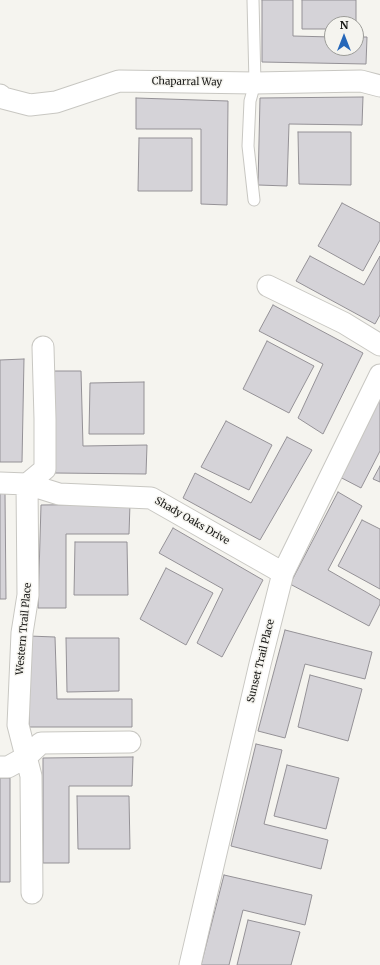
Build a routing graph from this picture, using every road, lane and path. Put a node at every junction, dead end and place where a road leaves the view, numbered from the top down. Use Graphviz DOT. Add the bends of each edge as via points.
graph roads {
  1 [pos="253,0"];
  2 [pos="255,83"];
  3 [pos="380,86"];
  4 [pos="0,95"];
  5 [pos="254,200"];
  6 [pos="268,286"];
  7 [pos="380,345"];
  8 [pos="43,347"];
  9 [pos="380,374"];
  10 [pos="0,483"];
  11 [pos="27,484"];
  12 [pos="283,573"];
  13 [pos="130,742"];
  14 [pos="26,756"];
  15 [pos="0,767"];
  16 [pos="32,893"];
  17 [pos="190,965"];
  1 -- 2 [label="lane"];
  2 -- 3 [label="street, Chaparral Way" via="361,81"];
  2 -- 4 [label="street, Chaparral Way" via="119,81 56,102 30,105"];
  2 -- 5 [label="lane" via="250,101 248,146"];
  6 -- 7 [label="street" via="344,323"];
  8 -- 11 [label="street" via="44,470"];
  9 -- 12 [label="street, Sunset Trail Place"];
  10 -- 11 [label="street, Shady Oaks Drive"];
  11 -- 12 [label="street, Shady Oaks Drive" via="59,494 151,498"];
  11 -- 14 [label="street, Western Trail Place" via="28,595 22,633 18,725"];
  12 -- 17 [label="street, Sunset Trail Place"];
  13 -- 14 [label="street" via="41,743"];
  14 -- 15 [label="street" via="8,767"];
  14 -- 16 [label="street, Western Trail Place" via="31,776"];
}
